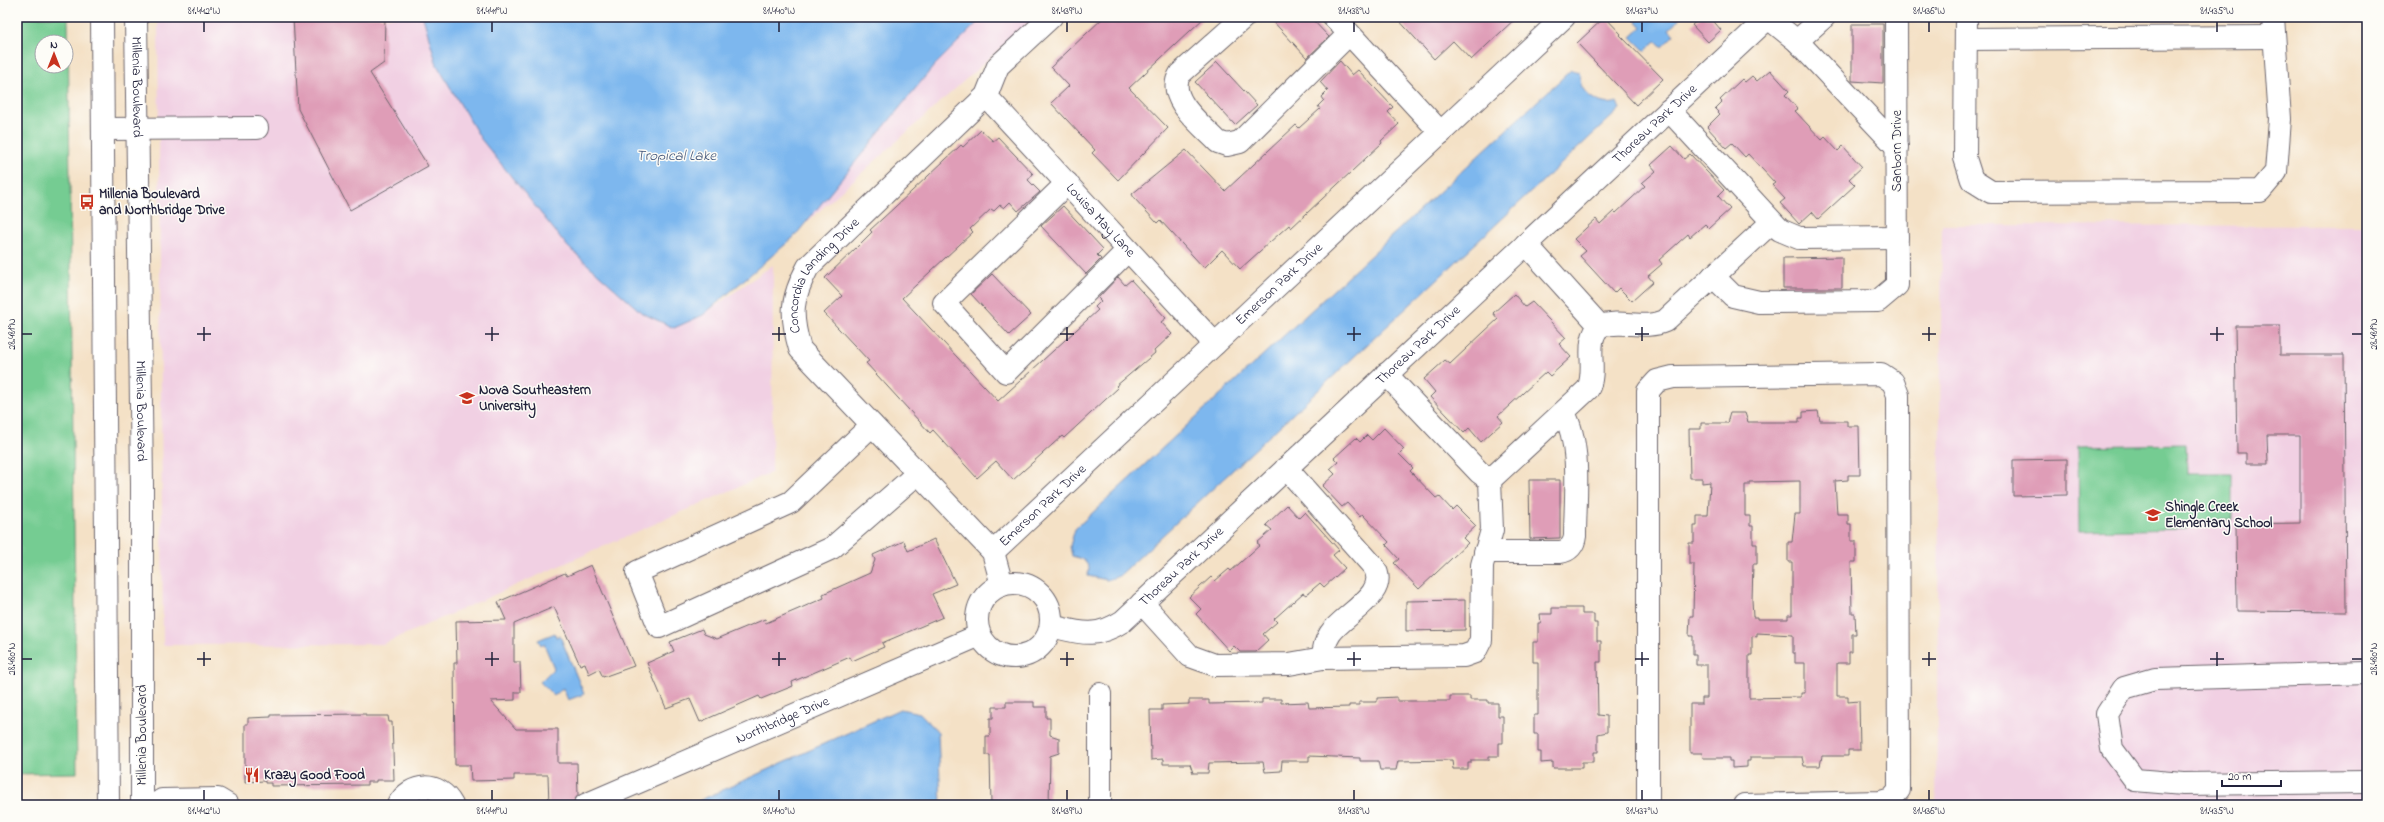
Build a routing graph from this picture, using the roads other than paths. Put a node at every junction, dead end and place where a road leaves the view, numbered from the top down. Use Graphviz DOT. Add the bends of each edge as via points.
graph roads {
  1 [pos="102,17"];
  2 [pos="136,17"];
  3 [pos="1051,17"];
  4 [pos="1244,17"];
  5 [pos="1334,17"];
  6 [pos="1564,17"];
  7 [pos="1824,17"];
  8 [pos="1896,17"];
  9 [pos="1966,17"];
  10 [pos="1768,18"];
  11 [pos="2274,27"];
  12 [pos="1350,34"];
  13 [pos="1966,39"];
  14 [pos="1797,41"];
  15 [pos="986,96"];
  16 [pos="1670,110"];
  17 [pos="256,128"];
  18 [pos="104,129"];
  19 [pos="138,129"];
  20 [pos="1441,133"];
  21 [pos="1897,147"];
  22 [pos="1067,183"];
  23 [pos="1772,222"];
  24 [pos="1897,236"];
  25 [pos="1526,244"];
  26 [pos="1128,250"];
  27 [pos="1713,276"];
  28 [pos="1600,326"];
  29 [pos="1216,344"];
  30 [pos="1386,374"];
  31 [pos="1564,413"];
  32 [pos="872,425"];
  33 [pos="1286,468"];
  34 [pos="918,473"];
  35 [pos="1490,480"];
  36 [pos="994,552"];
  37 [pos="1485,552"];
  38 [pos="1002,585"];
  39 [pos="1142,603"];
  40 [pos="1051,626"];
  41 [pos="980,634"];
  42 [pos="1323,658"];
  43 [pos="2367,673"];
  44 [pos="1100,694"];
  45 [pos="2367,782"];
  46 [pos="108,805"];
  47 [pos="142,805"];
  48 [pos="155,805"];
  49 [pos="228,805"];
  50 [pos="398,805"];
  51 [pos="452,805"];
  52 [pos="585,805"];
  53 [pos="1100,805"];
  54 [pos="1648,805"];
  55 [pos="1744,805"];
  1 -- 18 [label="street"];
  2 -- 19 [label="street, Millenia Boulevard"];
  3 -- 15 [label="street, Concordia Landing Drive" via="998,66"];
  4 -- 12 [label="street" via="1180,74 1176,85 1180,100 1218,142 1227,145 1240,142"];
  5 -- 12 [label="street"];
  6 -- 20 [label="street, Emerson Park Drive"];
  7 -- 14 [label="street"];
  8 -- 21 [label="street, Sanborn Drive"];
  9 -- 13 [label="street"];
  10 -- 14 [label="street"];
  10 -- 16 [label="street, Thoreau Park Drive"];
  11 -- 13 [label="street"];
  11 -- 13 [label="street" via="2280,119 2276,172 2260,191 1991,192 1972,180 1965,158"];
  12 -- 20 [label="street"];
  14 -- 21 [label="street"];
  15 -- 22 [label="street, Louisa May Lane"];
  15 -- 32 [label="street, Concordia Landing Drive" via="808,267 795,291 793,324 800,349"];
  16 -- 23 [label="street"];
  16 -- 25 [label="street, Thoreau Park Drive"];
  17 -- 19 [label="street"];
  18 -- 19 [label="street"];
  18 -- 46 [label="street"];
  19 -- 47 [label="street, Millenia Boulevard"];
  20 -- 29 [label="street, Emerson Park Drive"];
  21 -- 24 [label="street, Sanborn Drive"];
  22 -- 26 [label="street, Louisa May Lane"];
  22 -- 26 [label="street" via="944,303 1006,372"];
  23 -- 24 [label="street" via="1780,230 1800,238"];
  23 -- 27 [label="street"];
  24 -- 27 [label="street, Sanborn Drive" via="1897,285 1878,301 1759,302 1733,296"];
  25 -- 28 [label="street"];
  25 -- 30 [label="street, Thoreau Park Drive"];
  26 -- 29 [label="street, Louisa May Lane"];
  27 -- 28 [label="street" via="1670,317 1659,323 1614,323"];
  28 -- 31 [label="street" via="1592,341 1591,383"];
  29 -- 36 [label="street, Emerson Park Drive"];
  30 -- 33 [label="street, Thoreau Park Drive"];
  30 -- 35 [label="street" via="1479,472"];
  31 -- 35 [label="street"];
  31 -- 37 [label="street" via="1575,447 1573,545 1560,552"];
  32 -- 34 [label="street, Concordia Landing Drive"];
  32 -- 34 [label="street" via="791,502 637,572 659,627 832,548"];
  33 -- 39 [label="street, Thoreau Park Drive"];
  33 -- 42 [label="street" via="1374,567 1378,576 1375,591 1330,633 1323,648"];
  34 -- 36 [label="street, Concordia Landing Drive"];
  35 -- 37 [label="street" via="1492,530"];
  36 -- 38 [label="street"];
  37 -- 42 [label="street" via="1481,572 1481,640 1475,652 1464,656"];
  38 -- 40 [label="street" via="1024,585 1038,592 1048,605"];
  38 -- 41 [label="street" via="993,590 980,605 977,615"];
  39 -- 40 [label="street, Thoreau Park Drive" via="1123,620 1104,631 1091,634"];
  39 -- 42 [label="street" via="1190,656 1201,661 1215,665 1243,666 1289,664"];
  40 -- 41 [label="street" via="1042,645 1033,652 1018,657 993,651"];
  41 -- 52 [label="street, Northbridge Drive"];
  43 -- 45 [label="street" via="2155,679 2124,688 2107,714 2112,749 2135,780 2183,784"];
  44 -- 53 [label="street"];
  48 -- 49 [label="street" via="162,800 218,799"];
  50 -- 51 [label="street" via="408,792 424,786 441,791"];
  54 -- 55 [label="street" via="1648,391 1657,381 1673,377 1881,374 1893,382 1898,395 1899,790 1891,799 1880,802"];
}
